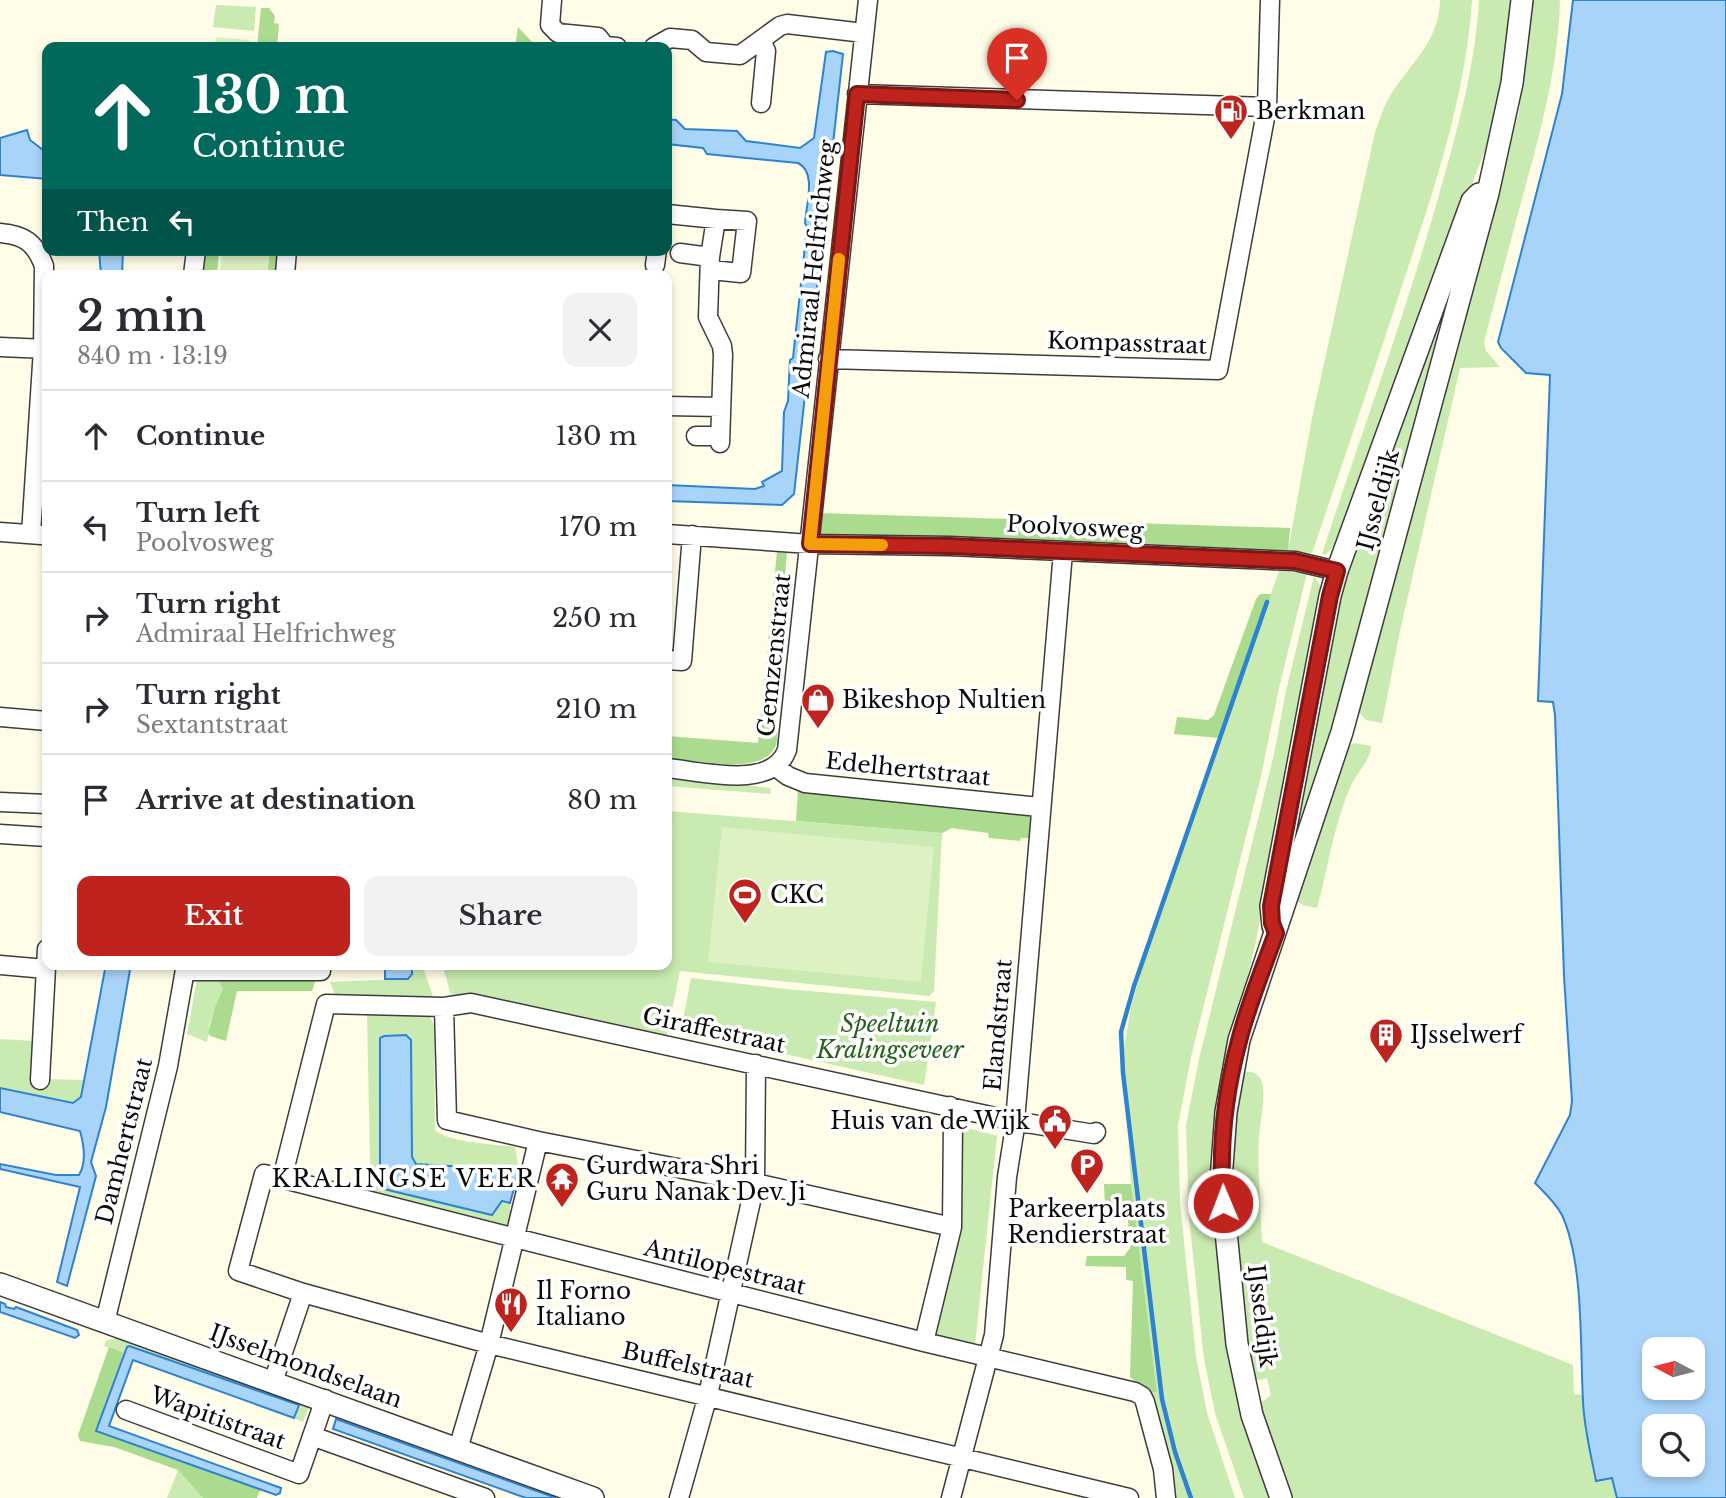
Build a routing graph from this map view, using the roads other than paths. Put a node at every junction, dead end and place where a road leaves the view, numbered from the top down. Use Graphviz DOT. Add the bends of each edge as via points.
graph roads {
  1 [pos="552,0"];
  2 [pos="868,0"];
  3 [pos="1270,0"];
  4 [pos="1522,0"];
  5 [pos="864,33"];
  6 [pos="761,40"];
  7 [pos="601,42"];
  8 [pos="663,42"];
  9 [pos="857,94"];
  10 [pos="761,103"];
  11 [pos="1267,107"];
  12 [pos="1488,192"];
  13 [pos="672,215"];
  14 [pos="716,219"];
  15 [pos="0,233"];
  16 [pos="680,253"];
  17 [pos="711,263"];
  18 [pos="44,270"];
  19 [pos="0,347"];
  20 [pos="42,349"];
  21 [pos="828,359"];
  22 [pos="672,406"];
  23 [pos="721,407"];
  24 [pos="42,411"];
  25 [pos="696,436"];
  26 [pos="0,532"];
  27 [pos="672,534"];
  28 [pos="692,535"];
  29 [pos="810,544"];
  30 [pos="1063,552"];
  31 [pos="1337,571"];
  32 [pos="672,660"];
  33 [pos="0,717"];
  34 [pos="42,721"];
  35 [pos="776,767"];
  36 [pos="672,768"];
  37 [pos="0,802"];
  38 [pos="42,804"];
  39 [pos="1039,807"];
  40 [pos="0,834"];
  41 [pos="42,837"];
  42 [pos="1276,933"];
  43 [pos="0,965"];
  44 [pos="42,969"];
  45 [pos="46,970"];
  46 [pos="185,970"];
  47 [pos="276,970"];
  48 [pos="321,970"];
  49 [pos="444,1007"];
  50 [pos="757,1064"];
  51 [pos="40,1080"];
  52 [pos="950,1106"];
  53 [pos="1014,1121"];
  54 [pos="1096,1132"];
  55 [pos="538,1141"];
  56 [pos="282,1179"];
  57 [pos="755,1183"];
  58 [pos="952,1227"];
  59 [pos="514,1239"];
  60 [pos="0,1284"];
  61 [pos="303,1293"];
  62 [pos="732,1293"];
  63 [pos="105,1322"];
  64 [pos="924,1342"];
  65 [pos="489,1344"];
  66 [pos="988,1356"];
  67 [pos="273,1382"];
  68 [pos="708,1395"];
  69 [pos="325,1399"];
  70 [pos="126,1410"];
  71 [pos="312,1436"];
  72 [pos="458,1449"];
  73 [pos="963,1457"];
  74 [pos="485,1498"];
  75 [pos="593,1498"];
  76 [pos="679,1498"];
  77 [pos="951,1498"];
  78 [pos="1129,1498"];
  79 [pos="1166,1498"];
  80 [pos="1281,1498"];
  1 -- 7 [label="street" via="550,25 558,33 597,37"];
  2 -- 5 [label="street, Admiraal Helfrichweg"];
  3 -- 11 [label="street, Kompasstraat"];
  4 -- 12 [label="street, IJsseldijk" via="1513,83"];
  5 -- 6 [label="street" via="787,24"];
  5 -- 9 [label="street, Admiraal Helfrichweg"];
  6 -- 8 [label="street" via="740,55 706,52 692,40 670,38"];
  6 -- 10 [label="street" via="766,51"];
  9 -- 11 [label="street"];
  9 -- 21 [label="street, Admiraal Helfrichweg"];
  11 -- 21 [label="street, Kompasstraat" via="1218,370"];
  12 -- 31 [label="street" via="1472,201"];
  12 -- 42 [label="street, IJsseldijk" via="1346,719"];
  13 -- 14 [label="street"];
  14 -- 17 [label="street"];
  14 -- 17 [label="street" via="747,220 741,273"];
  15 -- 18 [label="street" via="17,234 31,243"];
  16 -- 17 [label="street"];
  17 -- 23 [label="street" via="708,317 722,346"];
  19 -- 20 [label="street"];
  21 -- 29 [label="street, Admiraal Helfrichweg"];
  22 -- 23 [label="street"];
  23 -- 25 [label="street" via="720,440"];
  24 -- 26 [label="street" via="36,535"];
  27 -- 28 [label="street, Poolvosweg"];
  28 -- 29 [label="street, Poolvosweg"];
  28 -- 32 [label="street" via="682,661"];
  29 -- 30 [label="street, Poolvosweg"];
  29 -- 35 [label="street, Gemzenstraat" via="792,724 787,750"];
  30 -- 31 [label="street, Poolvosweg" via="1295,561"];
  30 -- 39 [label="street, Elandstraat"];
  31 -- 42 [label="street" via="1271,906"];
  33 -- 34 [label="street"];
  35 -- 36 [label="street" via="752,776"];
  35 -- 39 [label="street, Edelhertstraat" via="805,783"];
  37 -- 38 [label="street"];
  39 -- 53 [label="street, Elandstraat"];
  40 -- 41 [label="street"];
  42 -- 80 [label="street, IJsseldijk" via="1239,1040 1226,1112 1221,1180 1241,1367"];
  43 -- 44 [label="street"];
  45 -- 51 [label="street"];
  46 -- 63 [label="street, Damhertstraat" via="168,1066"];
  47 -- 48 [label="street, Damhertstraat"];
  49 -- 50 [label="street, Giraffestraat" via="471,1003"];
  49 -- 55 [label="street" via="447,1120"];
  49 -- 56 [label="street, Giraffestraat" via="326,1004"];
  50 -- 52 [label="street, Giraffestraat"];
  50 -- 57 [label="street"];
  52 -- 53 [label="street, Giraffestraat"];
  52 -- 58 [label="street, Elandstraat"];
  53 -- 54 [label="street, Giraffestraat"];
  53 -- 66 [label="street, Elandstraat" via="994,1335"];
  55 -- 57 [label="street"];
  55 -- 59 [label="street"];
  56 -- 59 [label="street, Antilopestraat"];
  56 -- 61 [label="street, Buffelstraat" via="264,1174 238,1271"];
  57 -- 58 [label="street"];
  57 -- 62 [label="street"];
  58 -- 64 [label="street, Elandstraat"];
  59 -- 62 [label="street, Antilopestraat"];
  59 -- 65 [label="street"];
  60 -- 63 [label="street, IJsselmondselaan"];
  61 -- 65 [label="street, Buffelstraat"];
  61 -- 67 [label="street"];
  62 -- 64 [label="street, Antilopestraat"];
  62 -- 68 [label="street"];
  63 -- 67 [label="street, IJsselmondselaan"];
  64 -- 66 [label="street, Antilopestraat"];
  65 -- 68 [label="street, Buffelstraat"];
  65 -- 72 [label="street"];
  66 -- 73 [label="street, Elandstraat"];
  66 -- 79 [label="street, Antilopestraat" via="1142,1396 1163,1469"];
  67 -- 69 [label="street, IJsselmondselaan"];
  68 -- 73 [label="street, Buffelstraat"];
  68 -- 76 [label="street"];
  69 -- 71 [label="street, Wapitistraat"];
  69 -- 72 [label="street, IJsselmondselaan"];
  70 -- 71 [label="street, Wapitistraat" via="299,1474"];
  71 -- 74 [label="street"];
  72 -- 75 [label="street, IJsselmondselaan"];
  73 -- 77 [label="street, Elandstraat"];
  73 -- 78 [label="street, Buffelstraat"];
}
